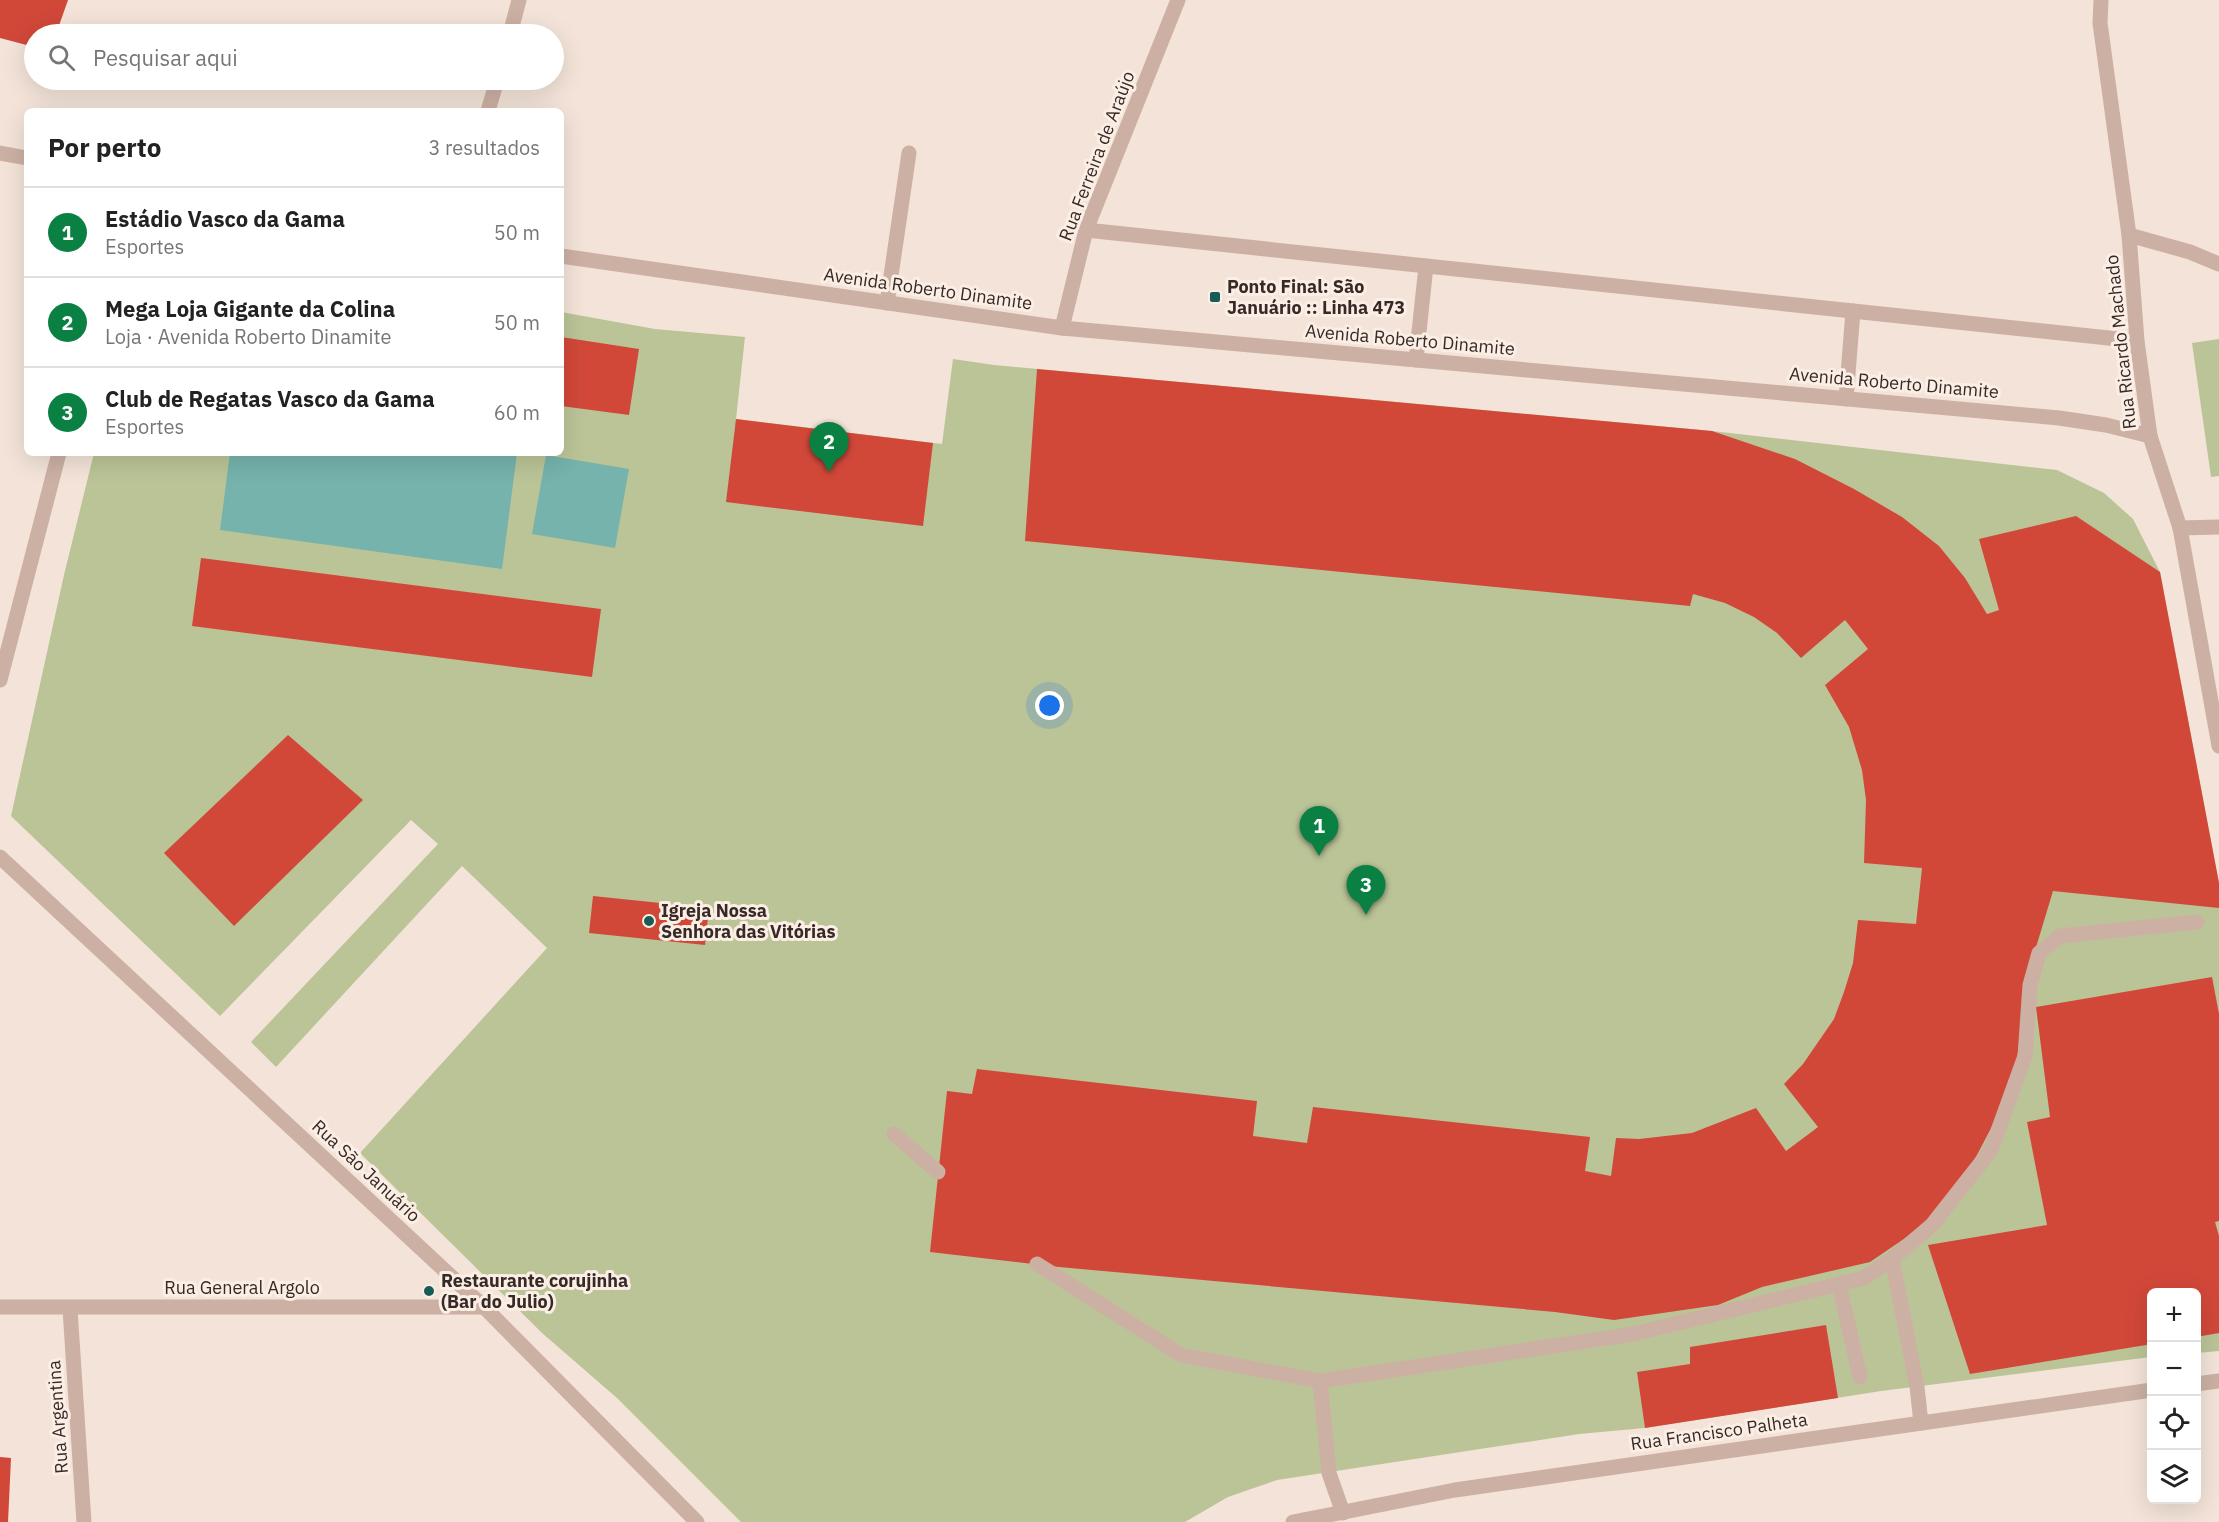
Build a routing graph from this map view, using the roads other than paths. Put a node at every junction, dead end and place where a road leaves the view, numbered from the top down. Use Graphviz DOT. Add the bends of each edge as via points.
graph roads {
  1 [pos="519,0"];
  2 [pos="1178,0"];
  3 [pos="2102,0"];
  4 [pos="513,24"];
  5 [pos="494,90"];
  6 [pos="489,108"];
  7 [pos="0,153"];
  8 [pos="909,153"];
  9 [pos="24,157"];
  10 [pos="1086,230"];
  11 [pos="2129,234"];
  12 [pos="564,256"];
  13 [pos="2219,264"];
  14 [pos="1426,266"];
  15 [pos="887,303"];
  16 [pos="1853,311"];
  17 [pos="1062,328"];
  18 [pos="2137,341"];
  19 [pos="1416,360"];
  20 [pos="1846,399"];
  21 [pos="2150,436"];
  22 [pos="58,456"];
  23 [pos="2219,527"];
  24 [pos="2180,528"];
  25 [pos="0,680"];
  26 [pos="2219,746"];
  27 [pos="0,857"];
  28 [pos="2197,922"];
  29 [pos="894,1134"];
  30 [pos="938,1172"];
  31 [pos="1892,1259"];
  32 [pos="1037,1264"];
  33 [pos="1839,1284"];
  34 [pos="0,1307"];
  35 [pos="484,1307"];
  36 [pos="70,1308"];
  37 [pos="1860,1377"];
  38 [pos="1320,1381"];
  39 [pos="2219,1381"];
  40 [pos="2201,1383"];
  41 [pos="2147,1391"];
  42 [pos="1921,1423"];
  43 [pos="1343,1513"];
  44 [pos="84,1522"];
  45 [pos="697,1522"];
  46 [pos="1293,1522"];
  1 -- 4 [label="street"];
  2 -- 10 [label="street, Rua Ferreira de Araújo"];
  3 -- 11 [label="street, Rua Ricardo Machado" via="2100,23"];
  5 -- 6 [label="street"];
  7 -- 9 [label="street"];
  8 -- 15 [label="street"];
  10 -- 14 [label="street"];
  10 -- 17 [label="street, Rua Ferreira de Araújo"];
  11 -- 13 [label="street"];
  11 -- 18 [label="street, Rua Ricardo Machado"];
  12 -- 15 [label="street, Avenida Roberto Dinamite"];
  14 -- 16 [label="street"];
  14 -- 19 [label="street"];
  15 -- 17 [label="street, Avenida Roberto Dinamite"];
  16 -- 18 [label="street"];
  16 -- 20 [label="street"];
  17 -- 19 [label="street, Avenida Roberto Dinamite"];
  18 -- 21 [label="street, Rua Ricardo Machado"];
  19 -- 20 [label="street, Avenida Roberto Dinamite"];
  20 -- 21 [label="street, Avenida Roberto Dinamite" via="2059,418"];
  21 -- 24 [label="street, Rua Ricardo Machado"];
  22 -- 25 [label="street"];
  23 -- 24 [label="street"];
  24 -- 26 [label="street, Rua Ricardo Machado"];
  27 -- 35 [label="street, Rua São Januário"];
  28 -- 31 [label="street" via="2060,936 2039,953 2030,985 2025,1056 1991,1150 1932,1225"];
  29 -- 30 [label="street"];
  31 -- 33 [label="street" via="1863,1278"];
  31 -- 42 [label="street"];
  32 -- 38 [label="street" via="1181,1355"];
  33 -- 37 [label="street"];
  33 -- 38 [label="street" via="1633,1334"];
  34 -- 36 [label="street, Rua General Argolo"];
  35 -- 36 [label="street, Rua General Argolo"];
  35 -- 45 [label="street, Rua São Januário"];
  36 -- 44 [label="street, Rua Argentina"];
  38 -- 43 [label="street" via="1329,1473"];
  39 -- 40 [label="street"];
  41 -- 42 [label="street, Rua Francisco Palheta"];
  42 -- 43 [label="street, Rua Francisco Palheta" via="1455,1490"];
  43 -- 46 [label="street, Rua Francisco Palheta"];
}
